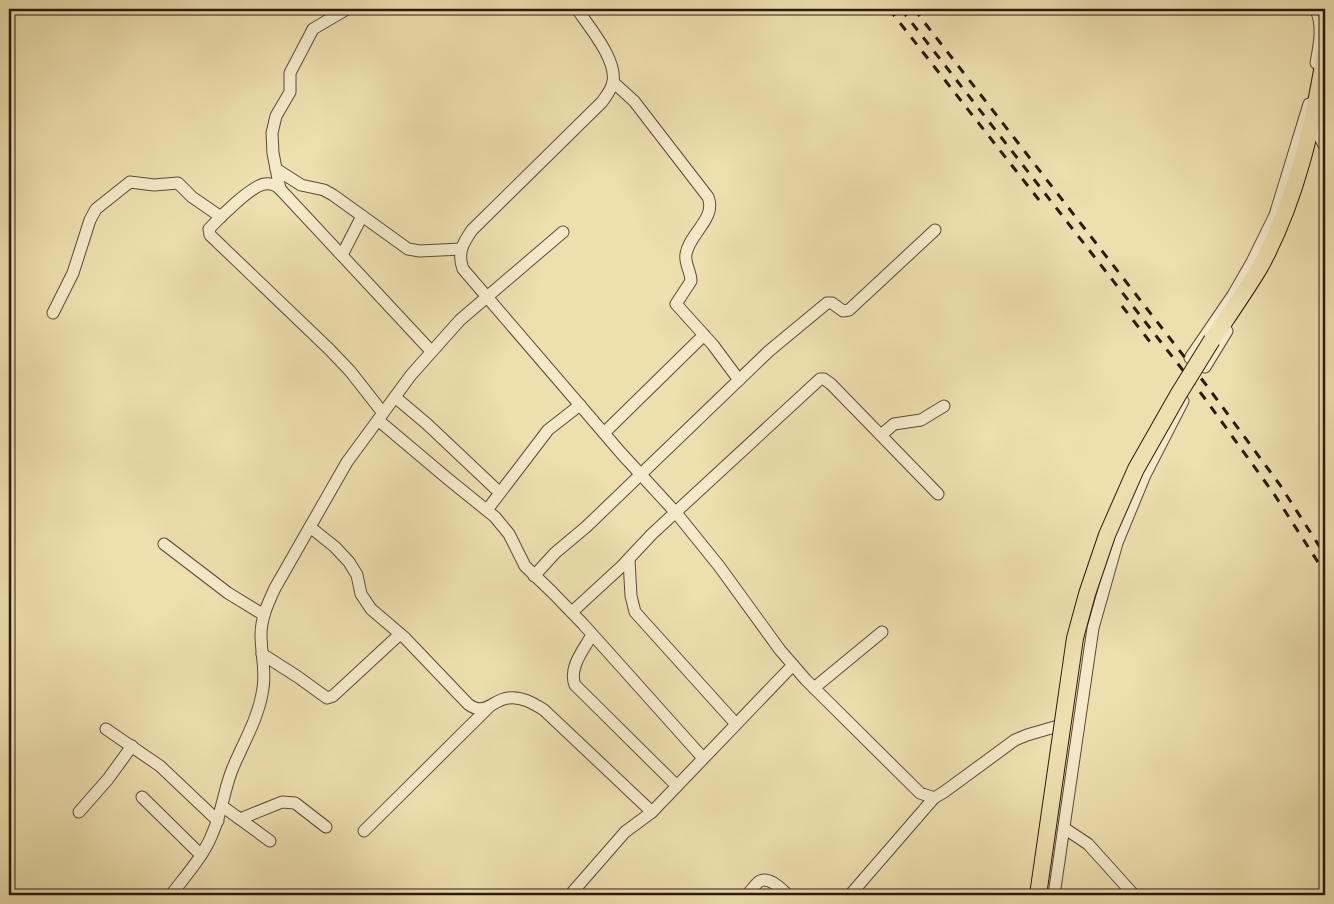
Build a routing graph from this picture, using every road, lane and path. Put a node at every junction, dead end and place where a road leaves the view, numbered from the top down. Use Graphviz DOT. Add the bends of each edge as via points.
graph roads {
  1 [pos="347,9"];
  2 [pos="577,9"];
  3 [pos="1315,9"];
  4 [pos="1323,9"];
  5 [pos="1325,14"];
  6 [pos="1325,53"];
  7 [pos="614,82"];
  8 [pos="1325,89"];
  9 [pos="1316,130"];
  10 [pos="1325,147"];
  11 [pos="276,168"];
  12 [pos="280,189"];
  13 [pos="362,216"];
  14 [pos="221,217"];
  15 [pos="936,230"];
  16 [pos="562,232"];
  17 [pos="461,248"];
  18 [pos="342,256"];
  19 [pos="487,297"];
  20 [pos="53,313"];
  21 [pos="704,335"];
  22 [pos="431,351"];
  23 [pos="1205,367"];
  24 [pos="739,380"];
  25 [pos="1191,388"];
  26 [pos="395,397"];
  27 [pos="580,405"];
  28 [pos="944,406"];
  29 [pos="381,416"];
  30 [pos="604,433"];
  31 [pos="881,435"];
  32 [pos="640,474"];
  33 [pos="499,492"];
  34 [pos="938,494"];
  35 [pos="487,510"];
  36 [pos="676,514"];
  37 [pos="310,528"];
  38 [pos="164,544"];
  39 [pos="629,560"];
  40 [pos="534,576"];
  41 [pos="572,612"];
  42 [pos="264,615"];
  43 [pos="882,632"];
  44 [pos="400,634"];
  45 [pos="592,635"];
  46 [pos="262,654"];
  47 [pos="793,665"];
  48 [pos="814,688"];
  49 [pos="490,706"];
  50 [pos="736,724"];
  51 [pos="1058,726"];
  52 [pos="106,729"];
  53 [pos="132,746"];
  54 [pos="703,758"];
  55 [pos="677,786"];
  56 [pos="142,797"];
  57 [pos="934,798"];
  58 [pos="222,806"];
  59 [pos="79,812"];
  60 [pos="652,812"];
  61 [pos="240,820"];
  62 [pos="218,821"];
  63 [pos="326,827"];
  64 [pos="1064,828"];
  65 [pos="364,830"];
  66 [pos="270,841"];
  67 [pos="201,855"];
  68 [pos="171,895"];
  69 [pos="570,895"];
  70 [pos="747,895"];
  71 [pos="788,895"];
  72 [pos="850,895"];
  73 [pos="1036,895"];
  74 [pos="1054,895"];
  75 [pos="1134,895"];
  1 -- 11 [label="street" via="313,29 290,73 290,92 276,116 272,133"];
  2 -- 7 [label="street" via="608,55 614,68"];
  3 -- 23 [label="street" via="1318,13 1319,48 1309,102 1294,154 1275,215 1252,262 1190,358"];
  4 -- 5 [label="highway"];
  6 -- 73 [label="highway, bridge" via="1317,104 1303,158 1282,218 1260,266 1178,395 1136,469 1107,535 1075,638"];
  7 -- 17 [label="street" via="602,102 472,230"];
  7 -- 21 [label="street" via="634,100 710,202 708,215 686,252 691,281 676,304"];
  8 -- 9 [label="street"];
  9 -- 10 [label="street"];
  9 -- 23 [label="street" via="1288,221 1265,268"];
  11 -- 12 [label="street"];
  11 -- 13 [label="street" via="301,185 328,192"];
  12 -- 14 [label="street" via="267,183 257,186"];
  12 -- 18 [label="street"];
  13 -- 17 [label="street" via="408,249"];
  13 -- 18 [label="street"];
  14 -- 20 [label="street" via="178,183 127,184 93,214 73,273"];
  14 -- 29 [label="street" via="209,233 350,371"];
  15 -- 24 [label="street" via="849,310 843,311 827,302"];
  16 -- 19 [label="street"];
  17 -- 19 [label="street" via="464,269"];
  18 -- 22 [label="street"];
  19 -- 22 [label="street"];
  19 -- 27 [label="street"];
  21 -- 24 [label="street"];
  21 -- 30 [label="street"];
  22 -- 26 [label="street"];
  23 -- 25 [label="street"];
  24 -- 32 [label="street"];
  25 -- 51 [label="street" via="1180,380 1130,466 1101,532 1069,637"];
  25 -- 64 [label="street" via="1146,475 1117,543 1092,628"];
  26 -- 29 [label="street"];
  26 -- 33 [label="street"];
  27 -- 30 [label="street"];
  27 -- 33 [label="street" via="548,430"];
  28 -- 31 [label="street" via="921,420 894,424"];
  29 -- 35 [label="street" via="448,479"];
  29 -- 37 [label="street" via="347,462"];
  30 -- 32 [label="street"];
  31 -- 34 [label="street"];
  31 -- 36 [label="street" via="831,384 820,379"];
  32 -- 36 [label="street"];
  32 -- 40 [label="street"];
  33 -- 35 [label="street"];
  35 -- 40 [label="street" via="510,534 520,557"];
  36 -- 39 [label="street"];
  36 -- 47 [label="street"];
  37 -- 42 [label="street" via="275,588"];
  37 -- 44 [label="street" via="349,562 366,602"];
  38 -- 42 [label="street" via="228,593"];
  39 -- 41 [label="street"];
  39 -- 50 [label="street" via="635,612"];
  40 -- 41 [label="street"];
  41 -- 45 [label="street"];
  42 -- 46 [label="street" via="260,634"];
  43 -- 48 [label="street"];
  44 -- 46 [label="street" via="327,698"];
  44 -- 49 [label="street" via="468,704 480,709"];
  45 -- 54 [label="street"];
  45 -- 55 [label="street" via="573,671 575,685"];
  46 -- 58 [label="street" via="264,678 261,701 232,770"];
  47 -- 48 [label="street"];
  47 -- 50 [label="street"];
  48 -- 57 [label="street" via="920,793"];
  49 -- 60 [label="street" via="509,697 540,707"];
  49 -- 65 [label="street"];
  50 -- 54 [label="street"];
  51 -- 57 [label="street" via="1016,740"];
  51 -- 73 [label="street"];
  52 -- 53 [label="street"];
  53 -- 59 [label="street"];
  53 -- 62 [label="street" via="160,766"];
  54 -- 55 [label="street"];
  55 -- 60 [label="street"];
  56 -- 67 [label="street"];
  57 -- 72 [label="street"];
  58 -- 61 [label="street"];
  58 -- 62 [label="street"];
  60 -- 69 [label="street" via="625,832"];
  61 -- 63 [label="street" via="289,802 295,803"];
  61 -- 66 [label="street"];
  62 -- 67 [label="street"];
  64 -- 74 [label="street"];
  64 -- 75 [label="street" via="1088,844"];
  67 -- 68 [label="street"];
  70 -- 71 [label="street" via="764,880 774,883"];
}
